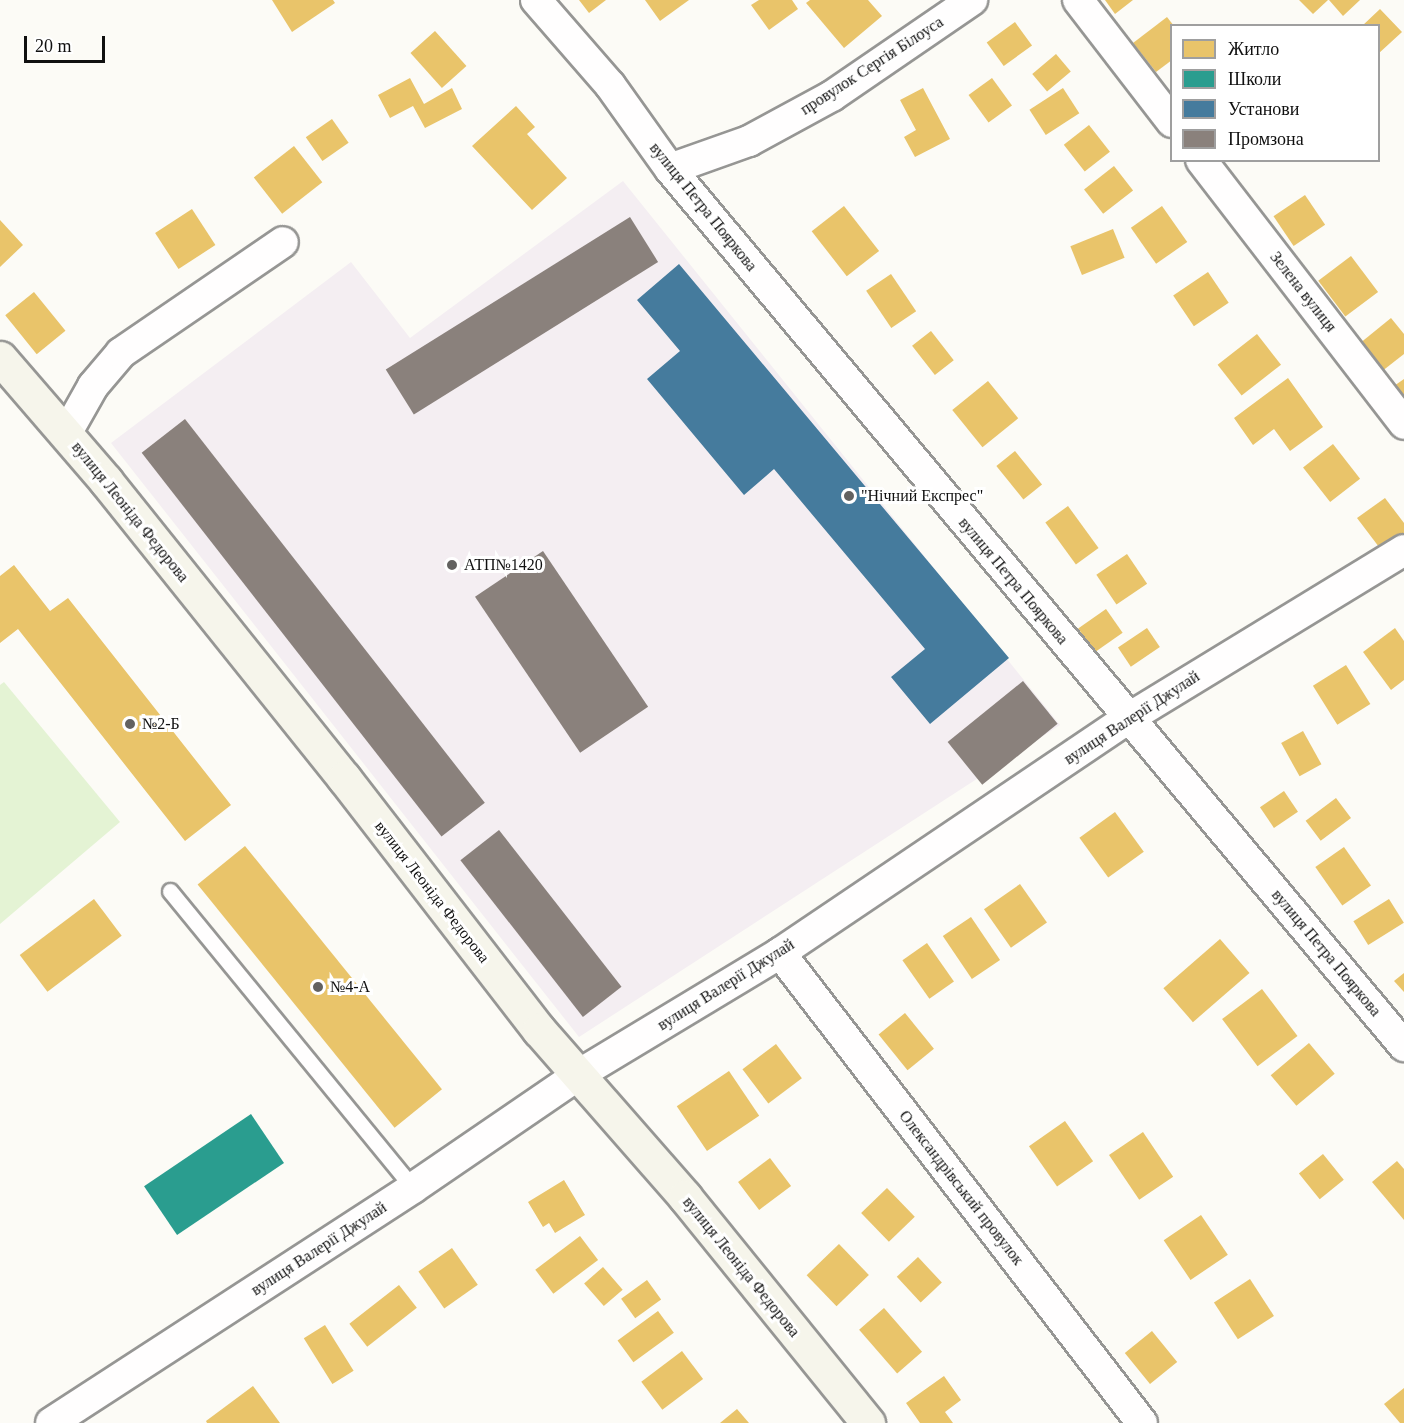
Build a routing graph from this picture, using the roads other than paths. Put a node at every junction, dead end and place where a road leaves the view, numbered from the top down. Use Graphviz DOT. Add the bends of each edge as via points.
graph roads {
  1 [pos="536,0"];
  2 [pos="972,0"];
  3 [pos="1078,0"];
  4 [pos="1170,119"];
  5 [pos="1204,162"];
  6 [pos="670,169"];
  7 [pos="283,242"];
  8 [pos="0,358"];
  9 [pos="1404,424"];
  10 [pos="66,434"];
  11 [pos="1404,550"];
  12 [pos="1129,718"];
  13 [pos="170,891"];
  14 [pos="780,953"];
  15 [pos="1404,1046"];
  16 [pos="578,1075"];
  17 [pos="413,1188"];
  18 [pos="51,1423"];
  19 [pos="868,1423"];
  20 [pos="1142,1423"];
  1 -- 6 [label="street, вулиця Петра Пояркова" via="610,85"];
  2 -- 6 [label="street, провулок Сергія Білоуса" via="832,96 749,141"];
  3 -- 4 [label="street"];
  5 -- 9 [label="street, Зелена вулиця"];
  6 -- 12 [label="street, вулиця Петра Пояркова"];
  7 -- 10 [label="street" via="121,353 93,386"];
  8 -- 10 [label="street, вулиця Леоніда Федорова"];
  10 -- 16 [label="street, вулиця Леоніда Федорова"];
  11 -- 12 [label="street, вулиця Валерії Джулай"];
  12 -- 14 [label="street, вулиця Валерії Джулай"];
  12 -- 15 [label="street, вулиця Петра Пояркова"];
  13 -- 17 [label="lane"];
  14 -- 16 [label="street, вулиця Валерії Джулай"];
  14 -- 20 [label="street, Олександрівський провулок"];
  16 -- 17 [label="street, вулиця Валерії Джулай"];
  16 -- 19 [label="street, вулиця Леоніда Федорова" via="685,1197"];
  17 -- 18 [label="street, вулиця Валерії Джулай"];
}
